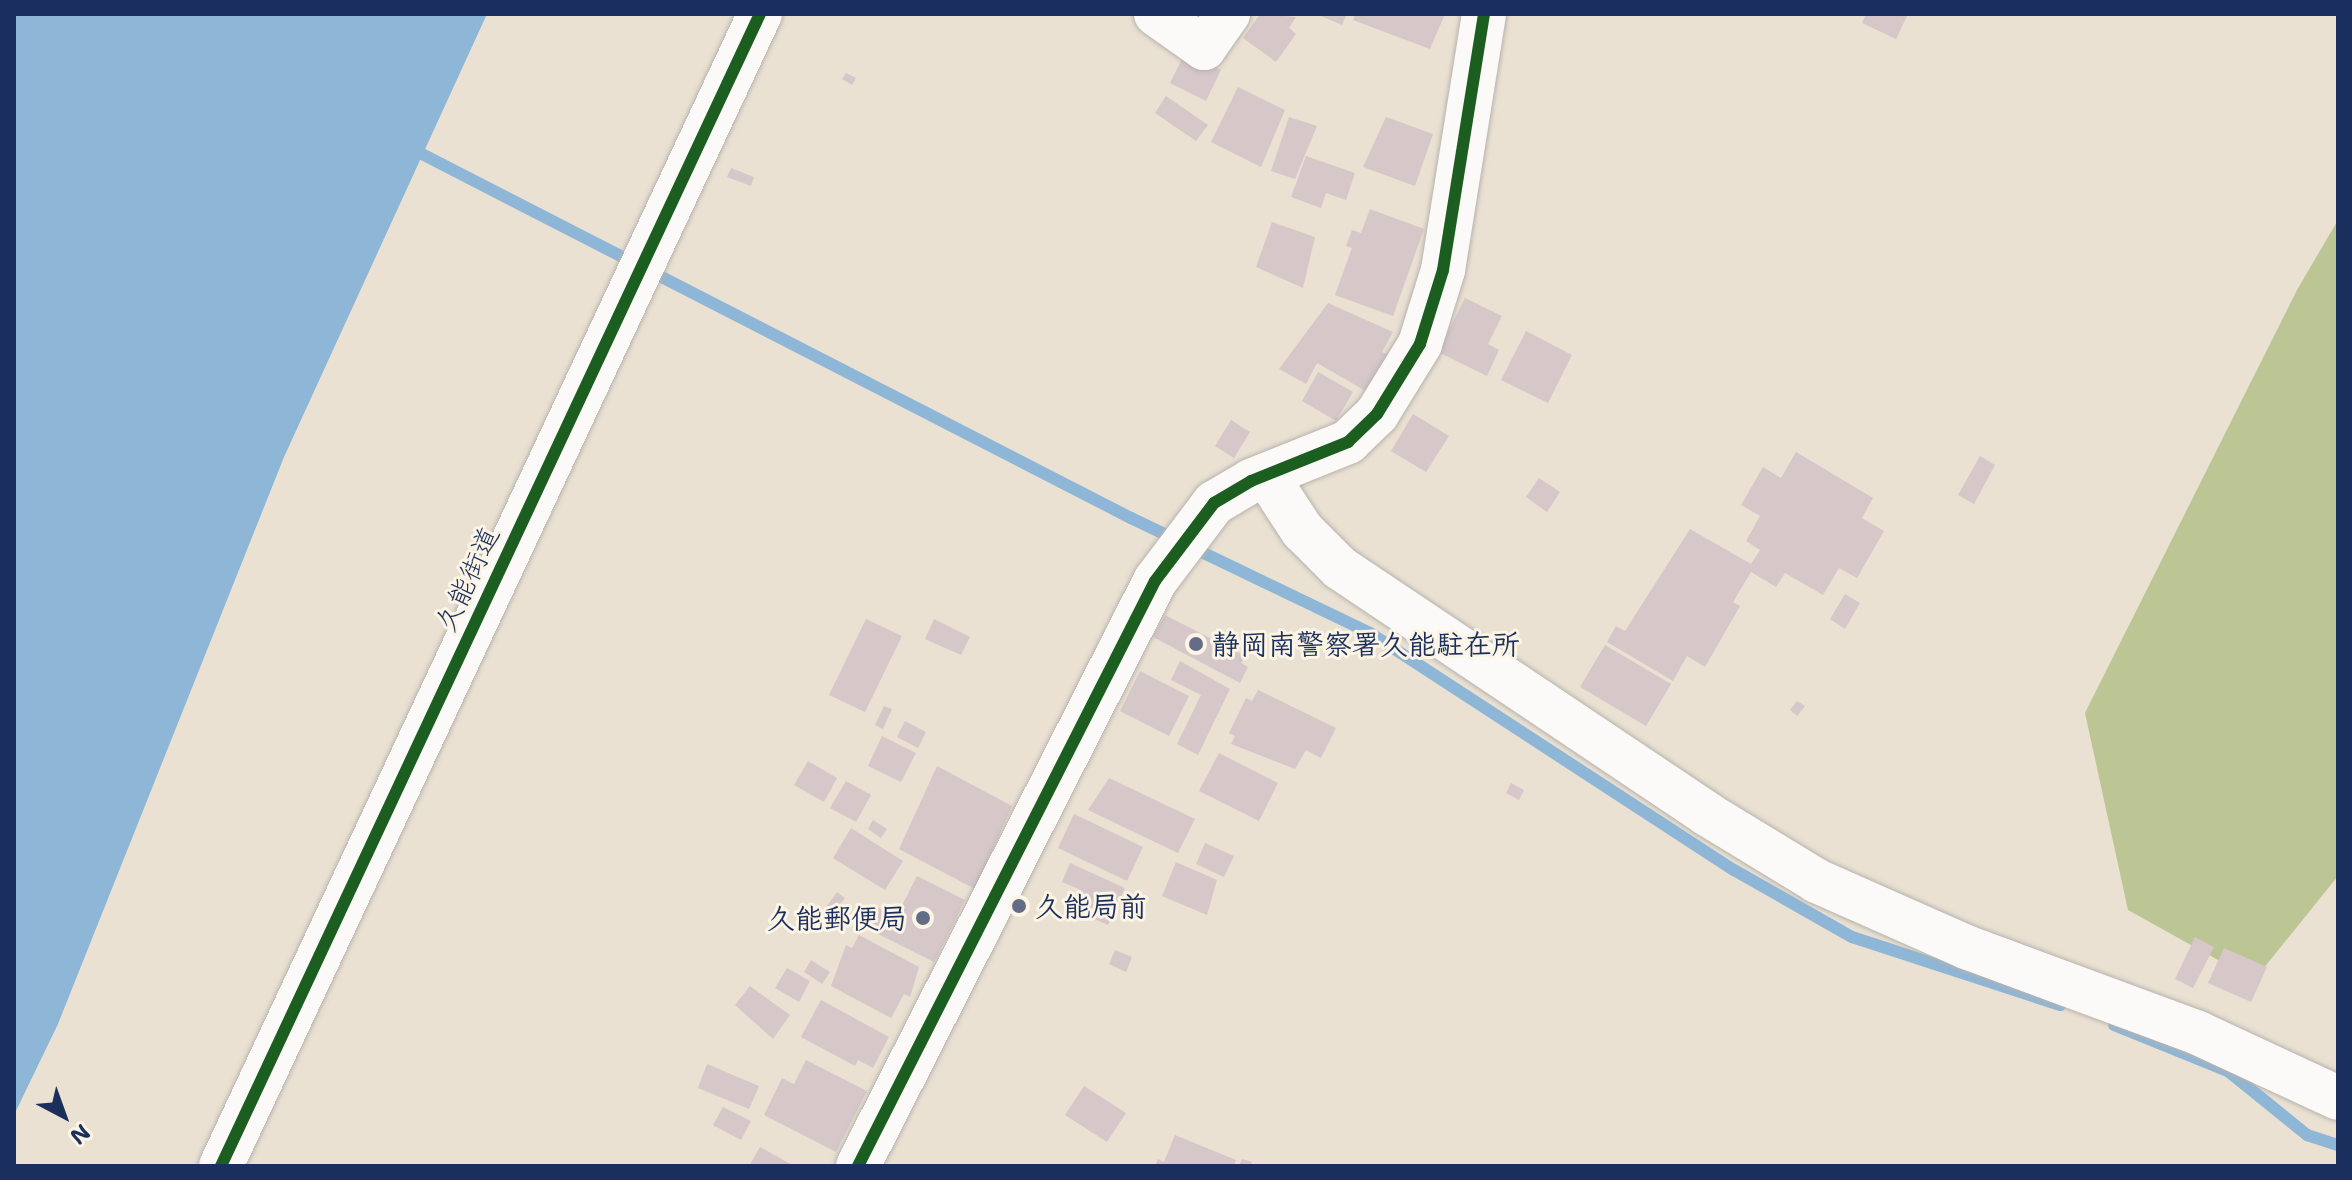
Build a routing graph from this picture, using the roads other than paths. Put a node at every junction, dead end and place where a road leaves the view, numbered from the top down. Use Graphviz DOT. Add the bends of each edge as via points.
graph roads {
  1 [pos="760,14"];
  2 [pos="1156,14"];
  3 [pos="1484,14"];
  4 [pos="1216,31"];
  5 [pos="1266,475"];
  6 [pos="2338,1098"];
  7 [pos="221,1166"];
  8 [pos="858,1166"];
  1 -- 7 [label="main road, 久能街道"];
  2 -- 4 [label="main road"];
  3 -- 5 [label="main road" via="1443,270 1420,344 1377,414 1348,442"];
  5 -- 6 [label="main road" via="1302,530 1340,568 1707,814 1817,881 1966,947 2198,1033"];
  5 -- 8 [label="main road" via="1214,503 1155,581"];
}
